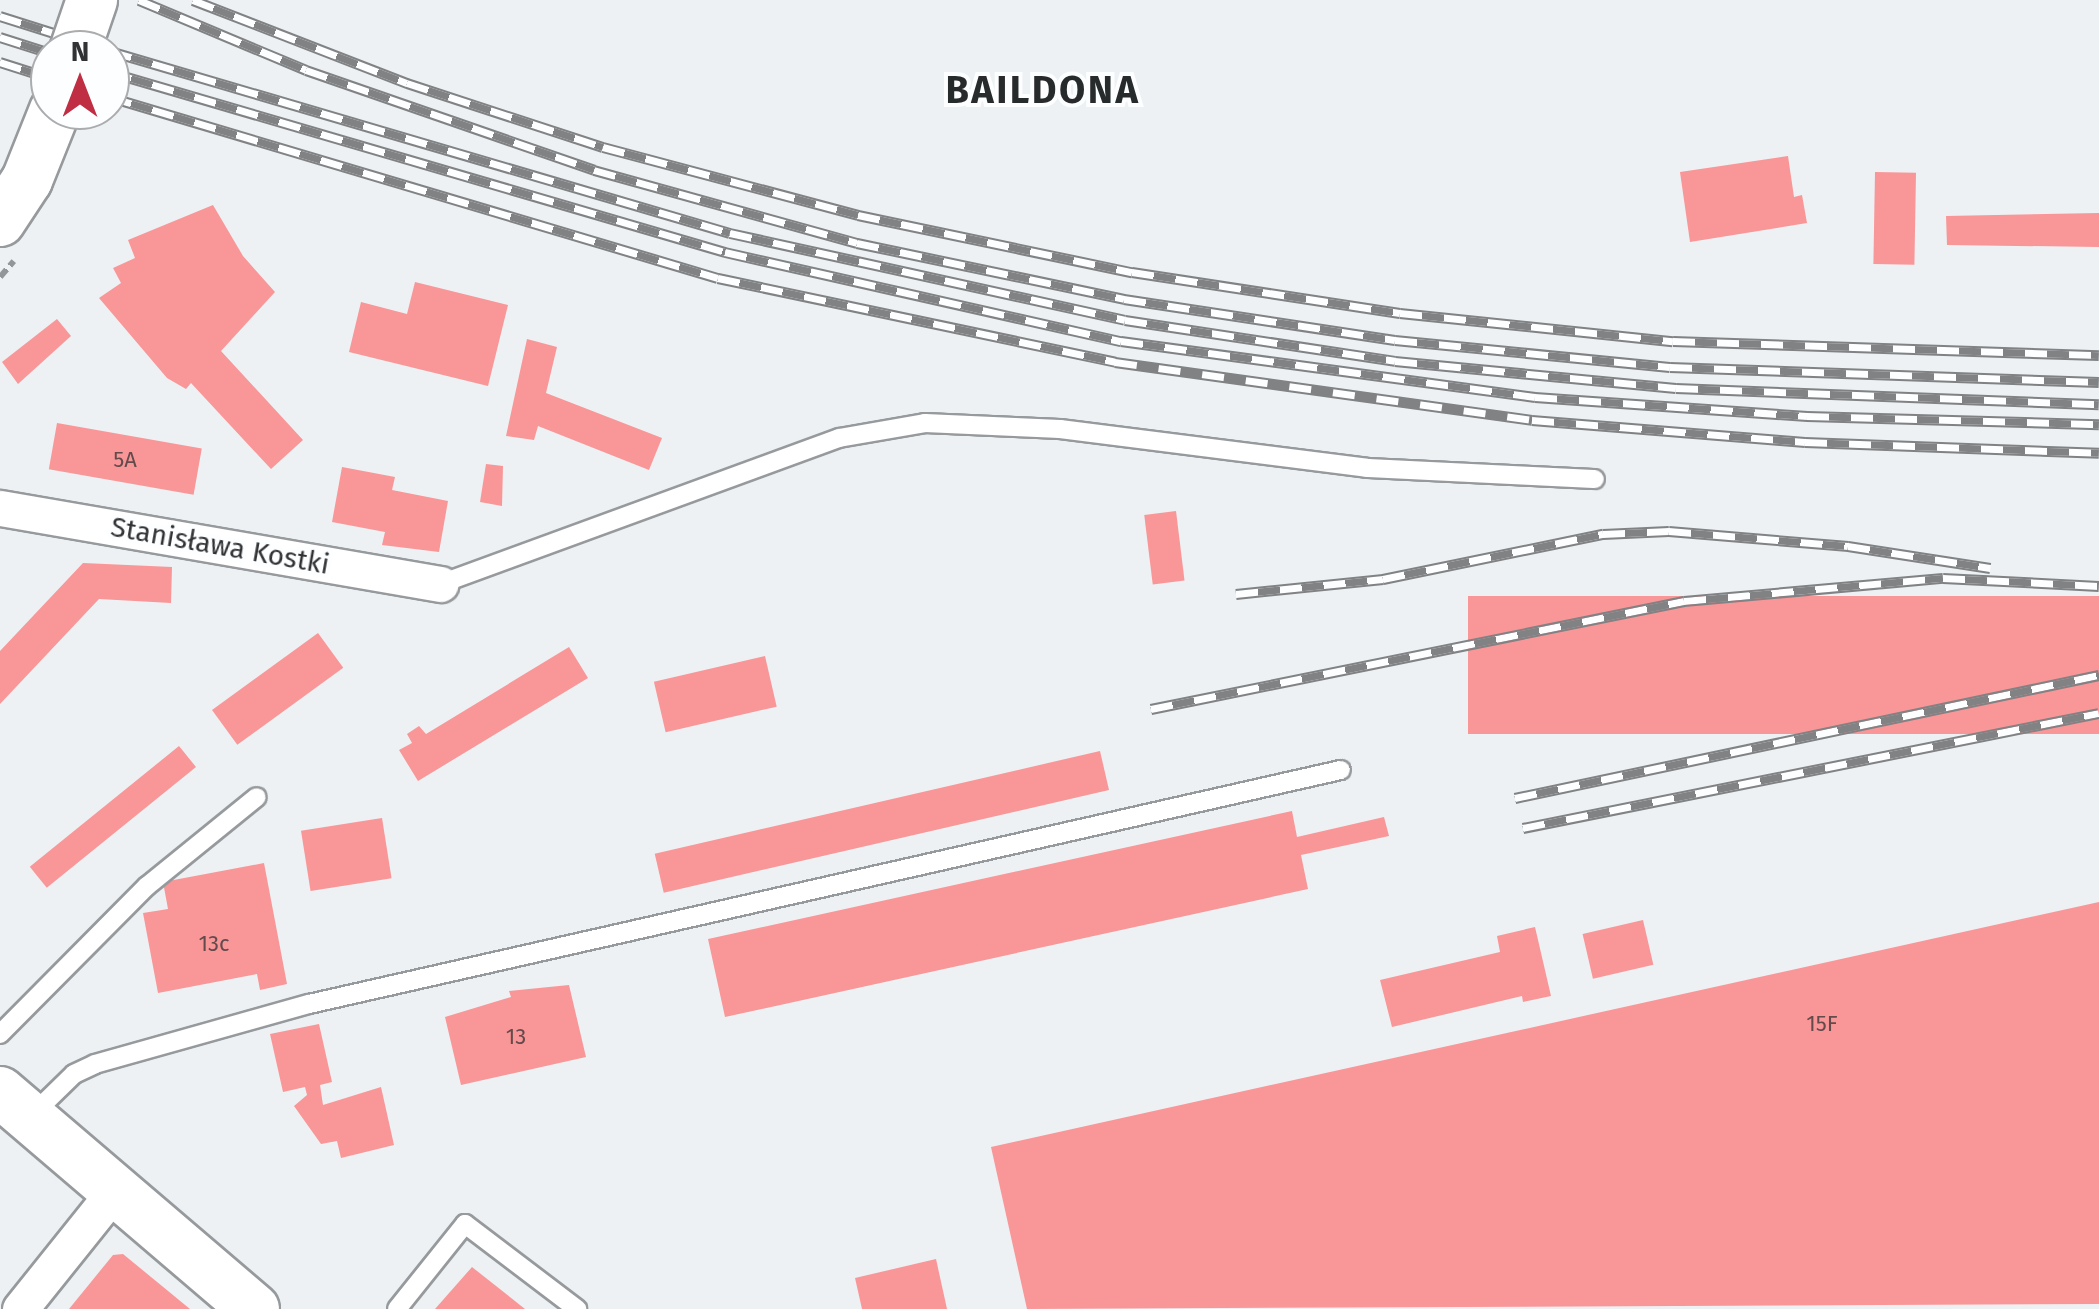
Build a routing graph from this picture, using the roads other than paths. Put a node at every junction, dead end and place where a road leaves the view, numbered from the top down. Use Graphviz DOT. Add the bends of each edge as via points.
graph roads {
  1 [pos="92,0"];
  2 [pos="82,30"];
  3 [pos="47,130"];
  4 [pos="0,221"];
  5 [pos="1595,479"];
  6 [pos="0,508"];
  7 [pos="440,584"];
  8 [pos="1341,770"];
  9 [pos="257,796"];
  10 [pos="0,1034"];
  11 [pos="14,1105"];
  12 [pos="112,1194"];
  13 [pos="20,1309"];
  14 [pos="254,1309"];
  15 [pos="397,1309"];
  16 [pos="577,1309"];
  1 -- 2 [label="street, bridge"];
  3 -- 4 [label="street" via="28,180"];
  5 -- 7 [label="lane" via="1367,468 1060,429 925,423 839,438"];
  6 -- 7 [label="street, Stanisława Kostki"];
  8 -- 11 [label="lane" via="310,1004 95,1064"];
  9 -- 10 [label="lane" via="147,886"];
  11 -- 12 [label="street"];
  12 -- 13 [label="street"];
  12 -- 14 [label="street"];
  15 -- 16 [label="lane" via="464,1224"];
}
